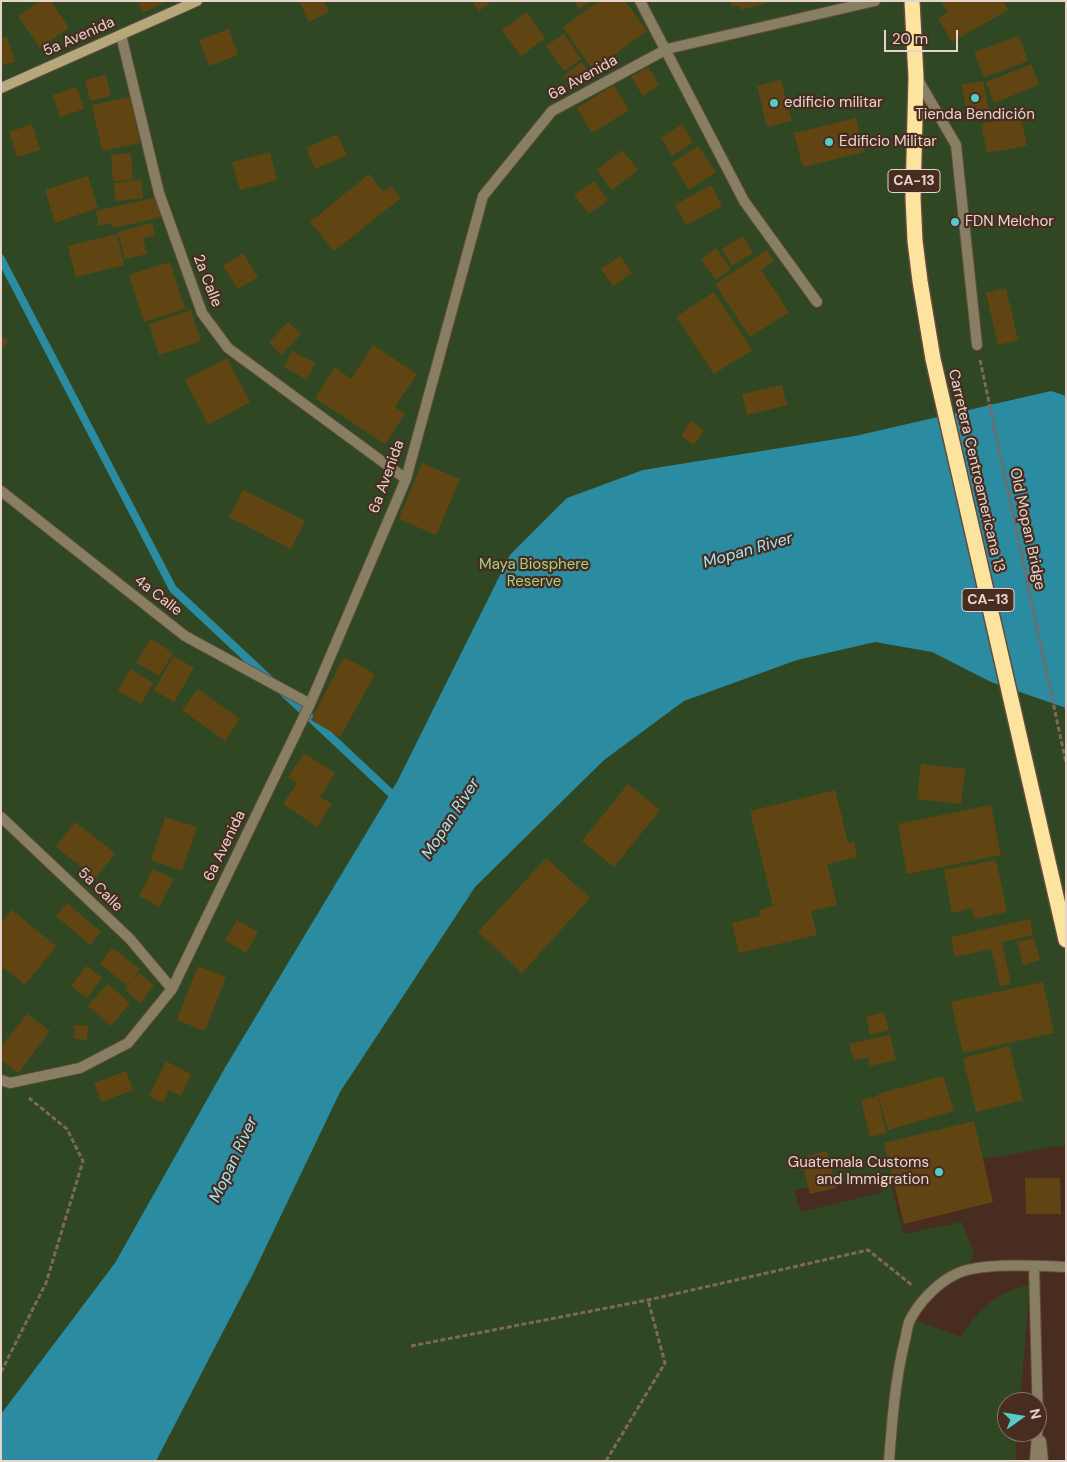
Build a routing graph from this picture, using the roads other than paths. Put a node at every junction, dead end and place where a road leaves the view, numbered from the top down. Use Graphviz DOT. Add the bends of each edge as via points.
graph roads {
  1 [pos="197,1"];
  2 [pos="640,1"];
  3 [pos="876,1"];
  4 [pos="912,1"];
  5 [pos="121,35"];
  6 [pos="666,49"];
  7 [pos="916,78"];
  8 [pos="1,88"];
  9 [pos="817,302"];
  10 [pos="977,345"];
  11 [pos="406,478"];
  12 [pos="1,491"];
  13 [pos="310,704"];
  14 [pos="1,817"];
  15 [pos="1065,931"];
  16 [pos="172,989"];
  17 [pos="6,1081"];
  18 [pos="1034,1266"];
  19 [pos="1066,1267"];
  20 [pos="1037,1392"];
  21 [pos="1036,1442"];
  22 [pos="1041,1442"];
  23 [pos="888,1461"];
  24 [pos="1035,1461"];
  25 [pos="1043,1461"];
  1 -- 5 [label="street, 5a Avenida"];
  2 -- 6 [label="street"];
  3 -- 6 [label="street, 6a Avenida"];
  4 -- 7 [label="highway, Carretera Centroamericana 13 / CA-13"];
  5 -- 8 [label="street, 5a Avenida"];
  5 -- 11 [label="street, 2a Calle" via="159,192 202,314 228,348"];
  6 -- 9 [label="street" via="744,201"];
  6 -- 11 [label="street, 6a Avenida" via="552,111 483,196"];
  7 -- 10 [label="street" via="956,145"];
  7 -- 15 [label="highway, Carretera Centroamericana 13 / CA-13" via="915,241 933,358"];
  11 -- 13 [label="street, 6a Avenida"];
  12 -- 13 [label="street, 4a Calle" via="185,636"];
  13 -- 16 [label="street, 6a Avenida"];
  14 -- 16 [label="street, 5a Calle" via="130,939"];
  16 -- 17 [label="street, 6a Avenida" via="128,1043 80,1068"];
  18 -- 19 [label="street"];
  18 -- 20 [label="street"];
  18 -- 23 [label="street" via="1002,1266 957,1273 926,1296 909,1322 901,1357"];
  21 -- 24 [label="street"];
  22 -- 25 [label="street"];
}
